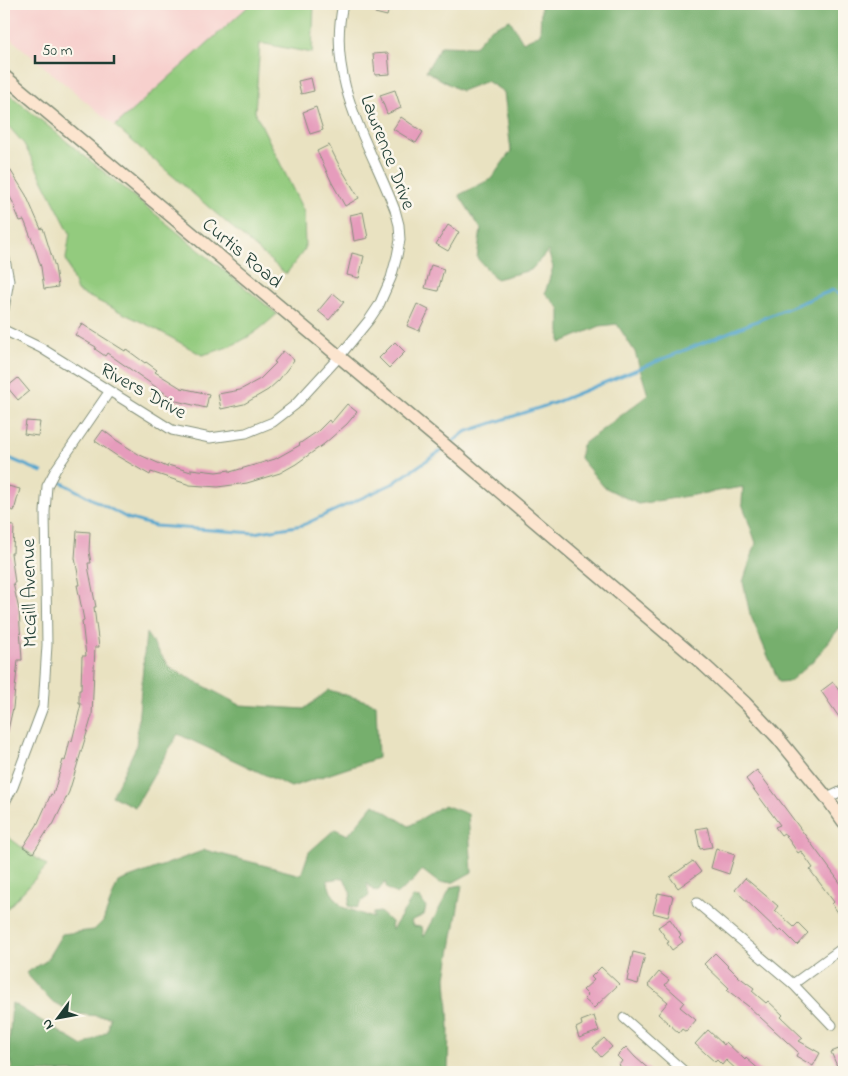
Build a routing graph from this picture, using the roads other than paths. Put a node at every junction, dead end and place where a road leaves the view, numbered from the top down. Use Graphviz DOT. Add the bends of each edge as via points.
graph roads {
  1 [pos="343,4"];
  2 [pos="4,76"];
  3 [pos="4,254"];
  4 [pos="4,309"];
  5 [pos="4,330"];
  6 [pos="339,357"];
  7 [pos="109,392"];
  8 [pos="844,790"];
  9 [pos="827,798"];
  10 [pos="4,804"];
  11 [pos="844,822"];
  12 [pos="697,903"];
  13 [pos="844,947"];
  14 [pos="793,984"];
  15 [pos="624,1018"];
  16 [pos="832,1025"];
  17 [pos="685,1072"];
  1 -- 6 [label="street, Lawrence Drive" via="340,41 346,88 352,111 395,210 400,240 391,278 379,305"];
  2 -- 6 [label="main road, Curtis Road"];
  3 -- 4 [label="street" via="9,280"];
  5 -- 7 [label="street, Rivers Drive" via="41,348"];
  6 -- 7 [label="street, Rivers Drive" via="295,405 273,422 246,433 210,438 172,430"];
  6 -- 9 [label="main road, Curtis Road" via="645,614 745,703"];
  7 -- 10 [label="street, McGill Avenue" via="47,486 44,512 47,645 43,707"];
  8 -- 9 [label="street"];
  9 -- 11 [label="main road, Curtis Road"];
  12 -- 14 [label="street"];
  13 -- 14 [label="street"];
  14 -- 16 [label="street"];
  15 -- 17 [label="street"];
}
